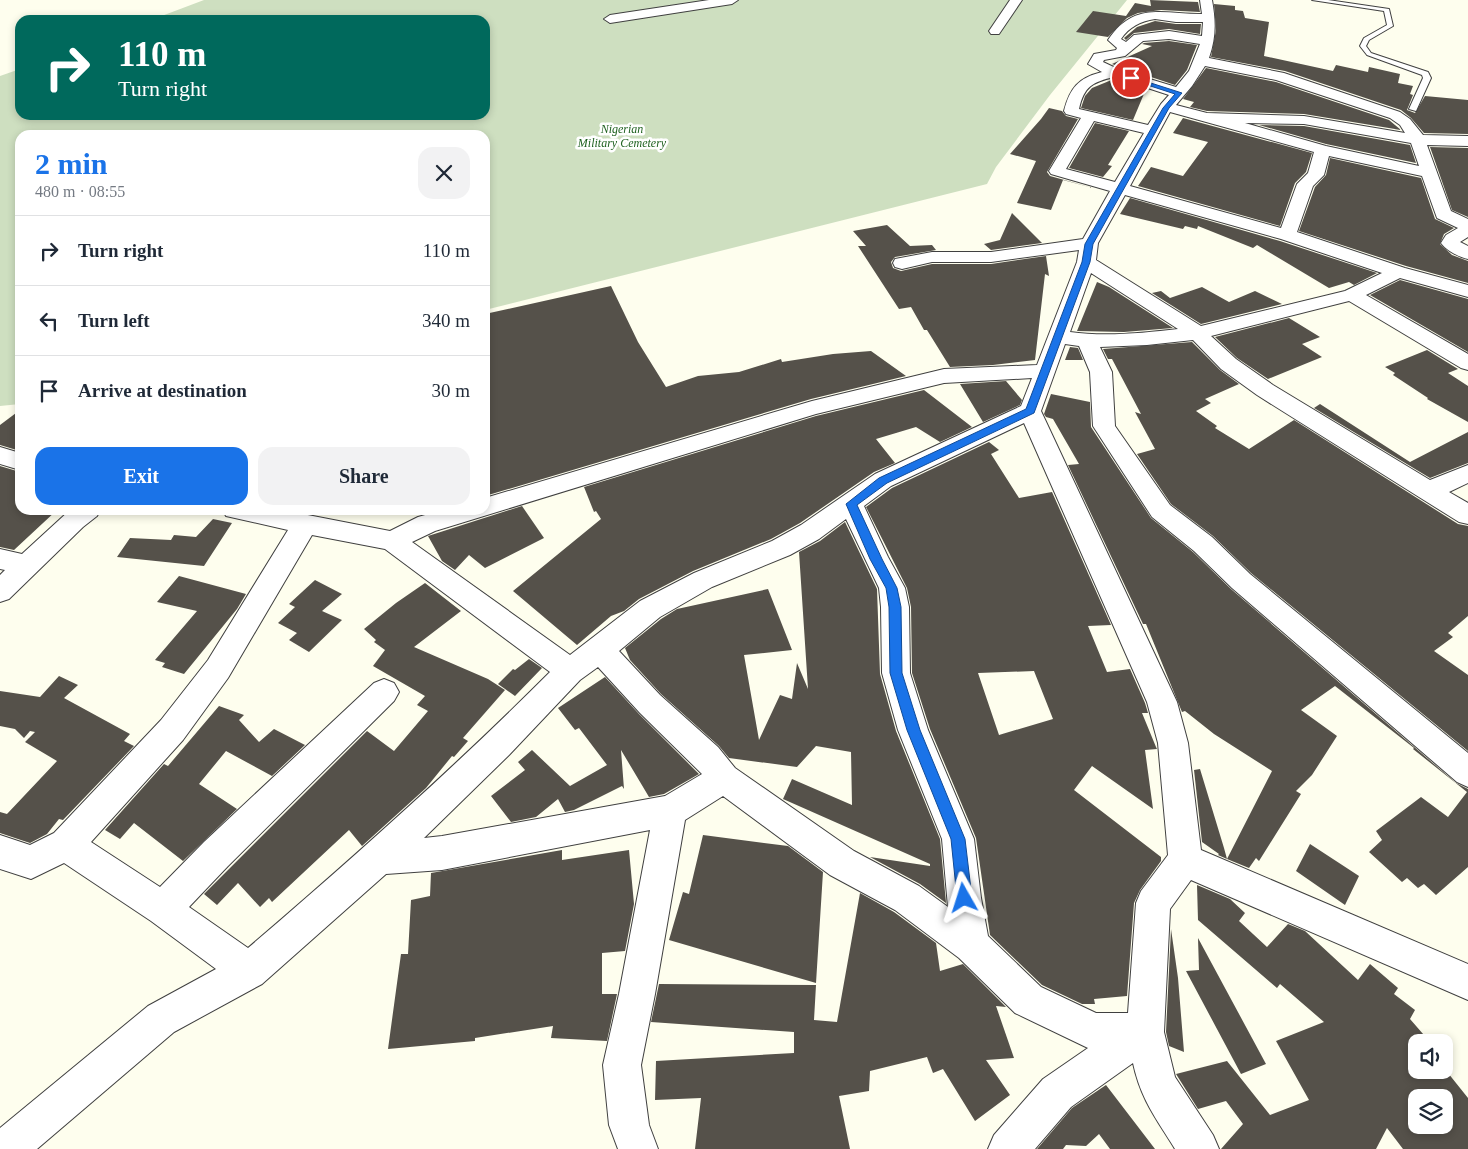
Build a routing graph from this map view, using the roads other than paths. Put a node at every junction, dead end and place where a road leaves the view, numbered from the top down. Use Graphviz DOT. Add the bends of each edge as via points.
graph roads {
  1 [pos="732,0"];
  2 [pos="1016,0"];
  3 [pos="1315,0"];
  4 [pos="1127,10"];
  5 [pos="1139,18"];
  6 [pos="610,19"];
  7 [pos="1207,30"];
  8 [pos="995,31"];
  9 [pos="1124,47"];
  10 [pos="1115,73"];
  11 [pos="1173,100"];
  12 [pos="1413,109"];
  13 [pos="1090,116"];
  14 [pos="1209,117"];
  15 [pos="1153,132"];
  16 [pos="1418,140"];
  17 [pos="1468,141"];
  18 [pos="1323,150"];
  19 [pos="1430,173"];
  20 [pos="1121,189"];
  21 [pos="1468,228"];
  22 [pos="1287,235"];
  23 [pos="1088,253"];
  24 [pos="1468,254"];
  25 [pos="902,262"];
  26 [pos="1398,272"];
  27 [pos="1468,291"];
  28 [pos="1352,295"];
  29 [pos="1198,333"];
  30 [pos="1058,338"];
  31 [pos="1087,340"];
  32 [pos="1468,363"];
  33 [pos="1045,371"];
  34 [pos="1030,411"];
  35 [pos="0,455"];
  36 [pos="15,460"];
  37 [pos="1468,473"];
  38 [pos="1428,491"];
  39 [pos="852,504"];
  40 [pos="490,505"];
  41 [pos="81,515"];
  42 [pos="260,515"];
  43 [pos="440,515"];
  44 [pos="1468,515"];
  45 [pos="426,517"];
  46 [pos="305,524"];
  47 [pos="392,541"];
  48 [pos="0,559"];
  49 [pos="27,566"];
  50 [pos="0,591"];
  51 [pos="600,650"];
  52 [pos="570,671"];
  53 [pos="384,692"];
  54 [pos="1468,772"];
  55 [pos="724,778"];
  56 [pos="670,812"];
  57 [pos="66,845"];
  58 [pos="0,852"];
  59 [pos="378,858"];
  60 [pos="1185,860"];
  61 [pos="163,909"];
  62 [pos="972,946"];
  63 [pos="249,970"];
  64 [pos="1468,982"];
  65 [pos="1145,1032"];
  66 [pos="6,1149"];
  67 [pos="638,1149"];
  68 [pos="1008,1149"];
  69 [pos="1200,1149"];
  1 -- 6 [label="street"];
  2 -- 8 [label="street"];
  3 -- 12 [label="lane" via="1387,10 1390,26 1366,38 1363,46 1369,54 1425,74 1428,78"];
  4 -- 5 [label="street" via="1125,14"];
  5 -- 7 [label="street" via="1155,15 1176,18"];
  5 -- 9 [label="street" via="1122,28 1114,40"];
  7 -- 9 [label="street" via="1146,36"];
  7 -- 11 [label="street"];
  7 -- 16 [label="street" via="1279,76 1395,115 1405,122"];
  9 -- 10 [label="street" via="1120,53 1099,57 1095,64"];
  10 -- 11 [label="street"];
  10 -- 13 [label="street" via="1094,78 1075,95 1071,111"];
  11 -- 14 [label="street"];
  11 -- 15 [label="street"];
  13 -- 15 [label="street"];
  13 -- 20 [label="street" via="1057,171"];
  14 -- 16 [label="street" via="1304,120"];
  14 -- 18 [label="street"];
  15 -- 20 [label="street"];
  16 -- 17 [label="street"];
  16 -- 19 [label="street"];
  18 -- 19 [label="street"];
  18 -- 22 [label="street" via="1316,175 1306,184"];
  19 -- 21 [label="street" via="1443,214"];
  20 -- 22 [label="street"];
  20 -- 23 [label="street"];
  21 -- 24 [label="street" via="1450,244"];
  22 -- 26 [label="street"];
  23 -- 25 [label="street" via="932,257"];
  23 -- 29 [label="street"];
  23 -- 30 [label="street"];
  26 -- 27 [label="street"];
  26 -- 28 [label="street"];
  28 -- 29 [label="street"];
  28 -- 32 [label="street"];
  29 -- 31 [label="street" via="1147,339"];
  29 -- 38 [label="street" via="1208,347 1234,369"];
  30 -- 31 [label="street"];
  30 -- 33 [label="street"];
  31 -- 54 [label="street" via="1101,372 1104,426 1161,511"];
  33 -- 34 [label="street"];
  33 -- 40 [label="street" via="944,376 812,408"];
  34 -- 39 [label="street" via="883,480"];
  34 -- 60 [label="street" via="1162,702 1173,743"];
  35 -- 36 [label="street"];
  37 -- 38 [label="street"];
  38 -- 44 [label="street"];
  39 -- 51 [label="street" via="781,548 703,580 650,609"];
  39 -- 62 [label="street" via="892,588 896,673 914,730 958,839"];
  41 -- 49 [label="street"];
  42 -- 46 [label="street"];
  43 -- 45 [label="street"];
  45 -- 47 [label="street"];
  46 -- 47 [label="street"];
  46 -- 57 [label="street" via="218,669 172,730"];
  47 -- 52 [label="street"];
  48 -- 49 [label="street"];
  49 -- 50 [label="street"];
  51 -- 52 [label="street"];
  51 -- 55 [label="street" via="650,704 707,756"];
  52 -- 59 [label="street" via="498,746"];
  53 -- 61 [label="street"];
  55 -- 56 [label="street"];
  55 -- 62 [label="street" via="842,863 907,898"];
  56 -- 59 [label="street" via="442,853"];
  56 -- 67 [label="street" via="622,1064 629,1125"];
  57 -- 58 [label="street" via="31,862"];
  57 -- 61 [label="street"];
  59 -- 63 [label="street"];
  60 -- 64 [label="street"];
  60 -- 65 [label="street" via="1153,903"];
  61 -- 63 [label="street"];
  62 -- 65 [label="street" via="1028,1000 1094,1032"];
  63 -- 66 [label="street" via="161,1019"];
  65 -- 68 [label="street" via="1057,1093"];
  65 -- 69 [label="street" via="1157,1085"];
}
